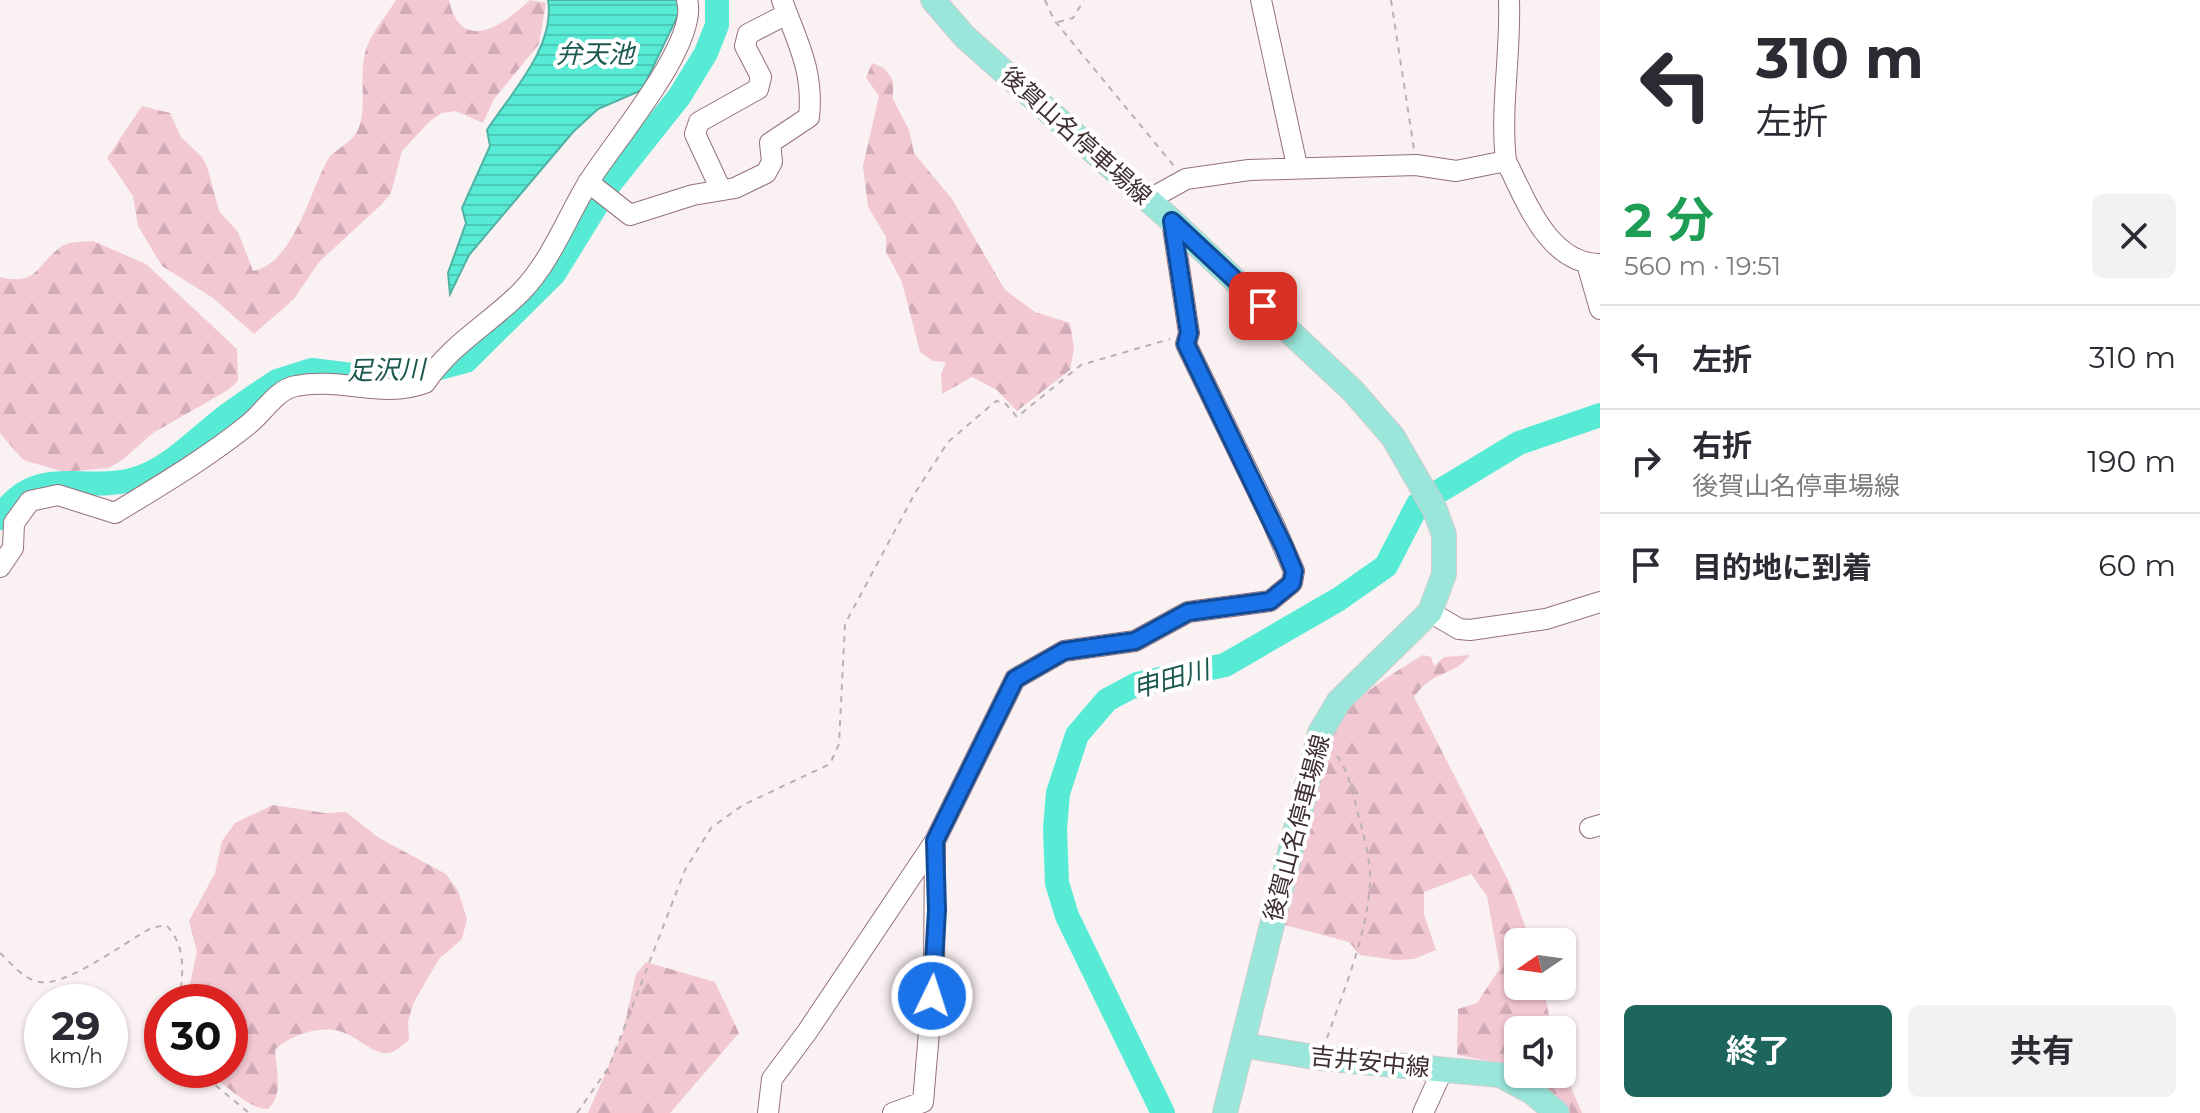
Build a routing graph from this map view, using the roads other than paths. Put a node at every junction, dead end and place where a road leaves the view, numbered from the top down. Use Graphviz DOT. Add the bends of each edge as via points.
graph roads {
  1 [pos="687,0"];
  2 [pos="933,0"];
  3 [pos="1261,0"];
  4 [pos="1509,0"];
  5 [pos="784,7"];
  6 [pos="1506,161"];
  7 [pos="1297,166"];
  8 [pos="588,182"];
  9 [pos="721,190"];
  10 [pos="1148,200"];
  11 [pos="1172,221"];
  12 [pos="1593,264"];
  13 [pos="1600,309"];
  14 [pos="0,567"];
  15 [pos="1600,602"];
  16 [pos="1430,612"];
  17 [pos="935,841"];
  18 [pos="1242,1045"];
  19 [pos="1443,1069"];
  20 [pos="768,1113"];
  21 [pos="893,1113"];
  22 [pos="1225,1113"];
  23 [pos="1423,1113"];
  24 [pos="1557,1113"];
  1 -- 8 [label="street" via="684,28 657,87"];
  2 -- 10 [label="main road, 後賀山名停車場線" via="965,37"];
  3 -- 7 [label="street"];
  4 -- 6 [label="street" via="1502,126"];
  5 -- 9 [label="street" via="805,53 812,94 809,117 770,143 772,162 766,173"];
  5 -- 9 [label="street" via="748,34 745,46 761,77 758,89 699,122 695,134"];
  6 -- 7 [label="street" via="1456,171 1416,165"];
  6 -- 12 [label="street" via="1535,221 1554,242"];
  7 -- 10 [label="street" via="1186,179"];
  8 -- 9 [label="street" via="630,215"];
  8 -- 14 [label="street" via="560,237 522,291 443,356 425,383 380,392 351,384 284,390 208,456 115,513 58,495 30,501 14,523 13,548"];
  10 -- 11 [label="main road, 後賀山名停車場線"];
  11 -- 16 [label="main road, 後賀山名停車場線" via="1353,391 1393,437 1444,535 1444,574"];
  11 -- 17 [label="street" via="1189,333 1186,344 1284,547 1294,571 1292,583 1270,601 1188,612 1135,641 1064,651 1015,679"];
  12 -- 13 [label="street"];
  15 -- 16 [label="street" via="1546,619 1470,630"];
  16 -- 18 [label="main road, 後賀山名停車場線" via="1339,701 1320,733"];
  17 -- 20 [label="street" via="772,1079"];
  17 -- 21 [label="street" via="937,926 923,1102"];
  18 -- 19 [label="main road, 吉井安中線"];
  18 -- 22 [label="main road"];
  19 -- 23 [label="street"];
  19 -- 24 [label="main road, 吉井安中線" via="1500,1075"];
}
